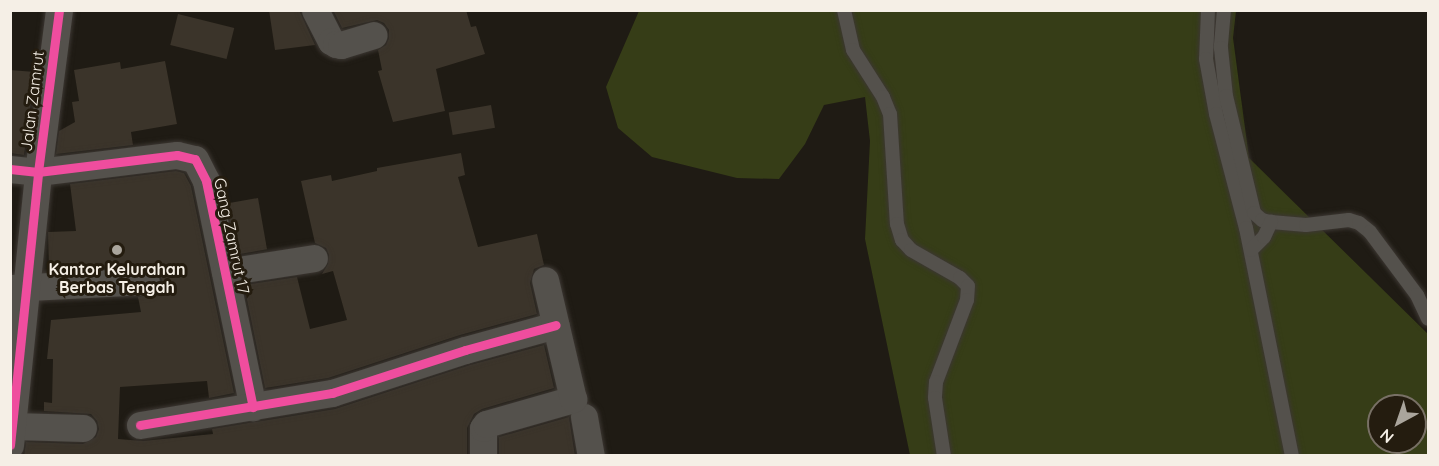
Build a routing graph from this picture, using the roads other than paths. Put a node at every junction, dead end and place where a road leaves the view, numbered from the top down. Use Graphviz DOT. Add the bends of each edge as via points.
graph roads {
  1 [pos="59,10"];
  2 [pos="315,10"];
  3 [pos="844,10"];
  4 [pos="1208,10"];
  5 [pos="1224,10"];
  6 [pos="374,35"];
  7 [pos="10,169"];
  8 [pos="38,172"];
  9 [pos="1271,222"];
  10 [pos="1251,250"];
  11 [pos="315,258"];
  12 [pos="225,272"];
  13 [pos="545,280"];
  14 [pos="146,281"];
  15 [pos="19,288"];
  16 [pos="1428,319"];
  17 [pos="556,325"];
  18 [pos="253,407"];
  19 [pos="584,417"];
  20 [pos="140,425"];
  21 [pos="83,428"];
  22 [pos="11,436"];
  23 [pos="483,456"];
  24 [pos="591,456"];
  25 [pos="944,456"];
  26 [pos="1292,456"];
  1 -- 8 [label="street, Jalan Zamrut"];
  2 -- 6 [label="street" via="336,44"];
  3 -- 25 [label="lane" via="853,50 890,114 897,224 902,240 911,250 968,286 967,300 936,382"];
  4 -- 10 [label="lane" via="1206,59"];
  5 -- 9 [label="lane" via="1221,48 1226,96 1254,213"];
  7 -- 8 [label="street"];
  8 -- 12 [label="street, Gang Zamrut 17" via="177,155 195,159 206,181"];
  8 -- 15 [label="street, Jalan Zamrut"];
  9 -- 10 [label="lane" via="1264,237"];
  9 -- 16 [label="lane" via="1359,223 1417,295"];
  10 -- 26 [label="lane"];
  11 -- 12 [label="street"];
  12 -- 18 [label="street, Gang Zamrut 17"];
  13 -- 17 [label="street"];
  14 -- 15 [label="street"];
  15 -- 22 [label="street, Jalan Zamrut"];
  17 -- 18 [label="street" via="332,393"];
  17 -- 23 [label="street" via="573,399 486,424"];
  18 -- 20 [label="street"];
  19 -- 24 [label="street"];
  21 -- 22 [label="street"];
}
